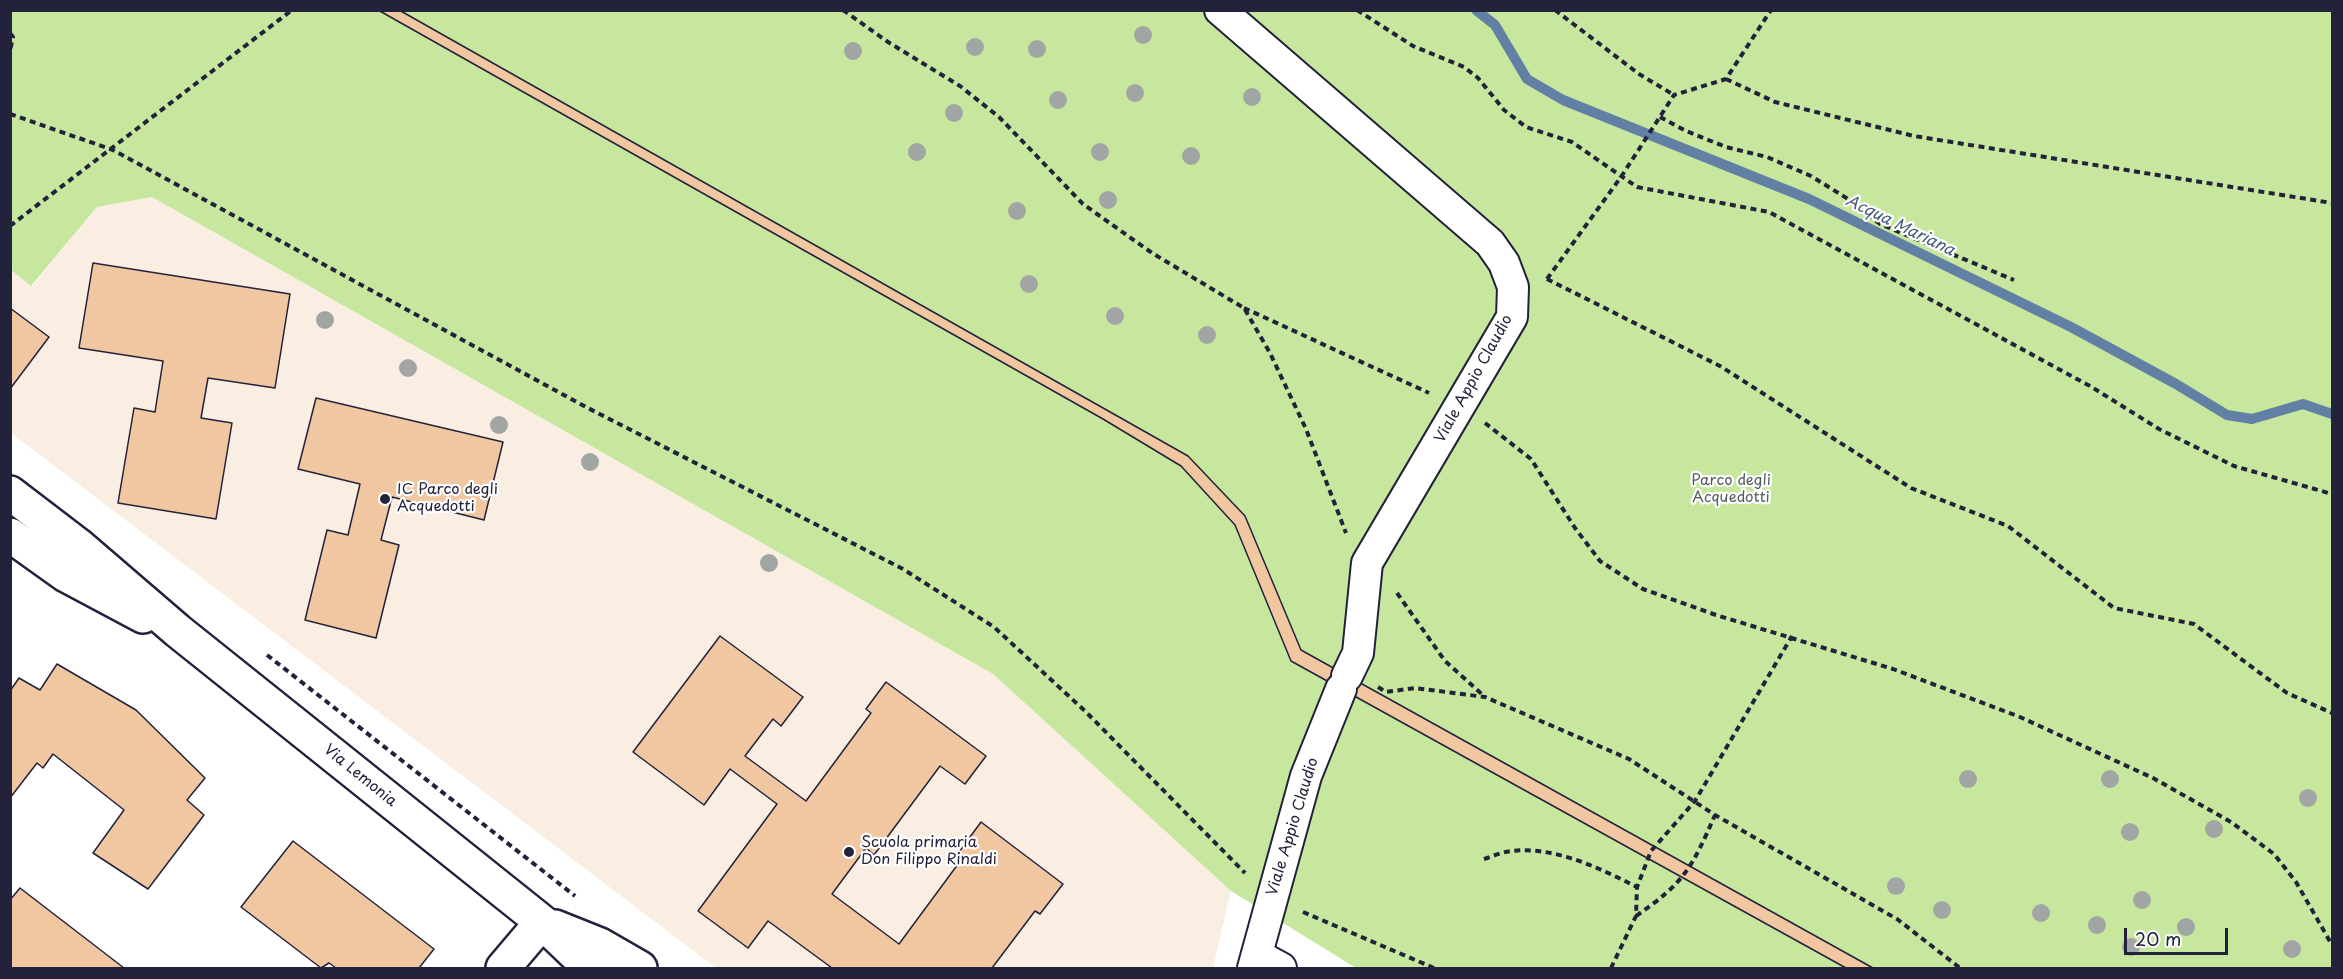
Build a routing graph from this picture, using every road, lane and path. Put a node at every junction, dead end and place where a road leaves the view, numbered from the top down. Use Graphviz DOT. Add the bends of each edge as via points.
graph roads {
  1 [pos="292,10"];
  2 [pos="843,10"];
  3 [pos="1220,10"];
  4 [pos="1357,10"];
  5 [pos="1555,10"];
  6 [pos="1771,10"];
  7 [pos="10,33"];
  8 [pos="10,51"];
  9 [pos="1726,79"];
  10 [pos="1674,95"];
  11 [pos="10,114"];
  12 [pos="1660,117"];
  13 [pos="114,150"];
  14 [pos="1621,177"];
  15 [pos="2332,203"];
  16 [pos="10,226"];
  17 [pos="1547,279"];
  18 [pos="2014,280"];
  19 [pos="1244,308"];
  20 [pos="1512,317"];
  21 [pos="1460,406"];
  22 [pos="10,493"];
  23 [pos="2332,494"];
  24 [pos="10,535"];
  25 [pos="1367,563"];
  26 [pos="178,631"];
  27 [pos="1792,636"];
  28 [pos="258,647"];
  29 [pos="1346,678"];
  30 [pos="1485,696"];
  31 [pos="2332,713"];
  32 [pos="1695,801"];
  33 [pos="1714,815"];
  34 [pos="1484,859"];
  35 [pos="1637,886"];
  36 [pos="1270,898"];
  37 [pos="583,902"];
  38 [pos="1636,916"];
  39 [pos="542,922"];
  40 [pos="2332,945"];
  41 [pos="1263,964"];
  42 [pos="503,969"];
  43 [pos="590,969"];
  44 [pos="640,969"];
  45 [pos="1434,969"];
  46 [pos="1611,969"];
  47 [pos="1960,969"];
  1 -- 13 [label="path"];
  2 -- 19 [label="path" via="960,86 999,117 1083,204 1152,253"];
  3 -- 20 [label="street, Viale Appio Claudio" via="1490,243 1504,263 1513,287"];
  4 -- 14 [label="path" via="1413,46 1464,67 1504,110 1526,127 1572,142"];
  5 -- 10 [label="path" via="1639,74"];
  6 -- 9 [label="path"];
  7 -- 8 [label="path"];
  9 -- 10 [label="path"];
  9 -- 15 [label="path" via="1775,102 1914,136"];
  10 -- 12 [label="path"];
  11 -- 13 [label="path"];
  12 -- 14 [label="path"];
  12 -- 18 [label="path" via="1726,147 1767,157 1810,176 1880,224"];
  13 -- 16 [label="path"];
  13 -- 36 [label="path" via="586,408 903,569 994,627 1085,711"];
  14 -- 17 [label="path"];
  14 -- 23 [label="path" via="1637,187 1657,192 1769,212 2090,386 2159,429 2234,466"];
  17 -- 20 [label="path"];
  17 -- 31 [label="path" via="1720,366 1911,488 2008,526 2114,608 2194,624 2288,693"];
  19 -- 21 [label="path" via="1382,374"];
  19 -- 25 [label="path" via="1306,429 1344,530"];
  20 -- 21 [label="street, Viale Appio Claudio"];
  21 -- 25 [label="street, Viale Appio Claudio"];
  21 -- 27 [label="path" via="1531,459 1600,561 1643,589"];
  22 -- 26 [label="street, Via Lemonia"];
  24 -- 26 [label="street, Via Lemonia" via="92,590"];
  25 -- 29 [label="street, Viale Appio Claudio" via="1358,653"];
  25 -- 30 [label="path" via="1390,583 1445,661"];
  26 -- 39 [label="street, Via Lemonia"];
  27 -- 32 [label="path"];
  27 -- 40 [label="path" via="2020,717 2153,778 2221,816 2274,854 2296,882"];
  28 -- 37 [label="path"];
  29 -- 30 [label="path" via="1386,692 1415,688"];
  29 -- 36 [label="street, Viale Appio Claudio" via="1306,776"];
  30 -- 32 [label="path" via="1629,759"];
  32 -- 33 [label="path"];
  32 -- 35 [label="path" via="1651,851"];
  33 -- 38 [label="path" via="1688,872 1668,894"];
  33 -- 47 [label="path" via="1897,919"];
  34 -- 35 [label="path" via="1511,851 1552,854 1591,865"];
  35 -- 38 [label="path"];
  36 -- 41 [label="street, Viale Appio Claudio"];
  36 -- 45 [label="path"];
  38 -- 46 [label="path"];
  39 -- 42 [label="street"];
  39 -- 43 [label="street, Via Lemonia"];
  39 -- 44 [label="street, Via Lemonia" via="600,945"];
}
